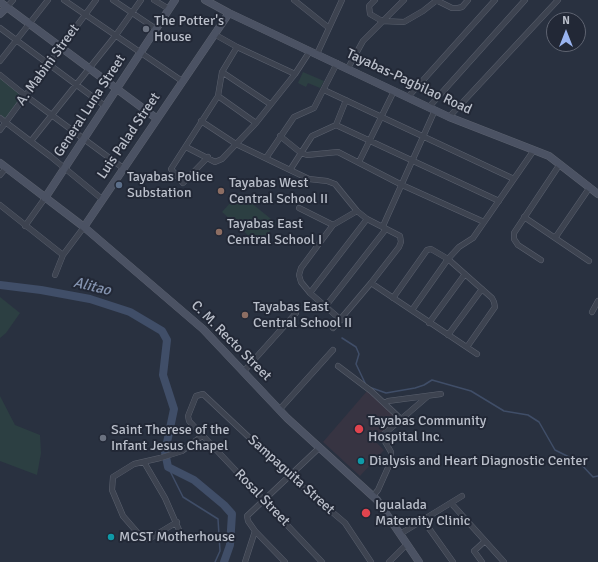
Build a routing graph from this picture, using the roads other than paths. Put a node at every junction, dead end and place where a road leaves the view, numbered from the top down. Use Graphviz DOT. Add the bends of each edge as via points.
graph roads {
  1 [pos="12,0"];
  2 [pos="48,0"];
  3 [pos="64,0"];
  4 [pos="96,0"];
  5 [pos="113,0"];
  6 [pos="141,0"];
  7 [pos="154,0"];
  8 [pos="176,0"];
  9 [pos="205,0"];
  10 [pos="294,0"];
  11 [pos="375,0"];
  12 [pos="404,0"];
  13 [pos="436,0"];
  14 [pos="468,0"];
  15 [pos="496,0"];
  16 [pos="525,0"];
  17 [pos="558,0"];
  18 [pos="340,1"];
  19 [pos="0,2"];
  20 [pos="7,7"];
  21 [pos="169,9"];
  22 [pos="132,13"];
  23 [pos="228,13"];
  24 [pos="0,14"];
  25 [pos="86,14"];
  26 [pos="382,21"];
  27 [pos="30,24"];
  28 [pos="0,28"];
  29 [pos="329,28"];
  30 [pos="156,29"];
  31 [pos="214,34"];
  32 [pos="116,35"];
  33 [pos="16,41"];
  34 [pos="61,47"];
  35 [pos="237,47"];
  36 [pos="141,52"];
  37 [pos="314,52"];
  38 [pos="0,61"];
  39 [pos="337,63"];
  40 [pos="48,65"];
  41 [pos="89,68"];
  42 [pos="348,68"];
  43 [pos="222,72"];
  44 [pos="295,74"];
  45 [pos="0,75"];
  46 [pos="182,81"];
  47 [pos="76,85"];
  48 [pos="117,89"];
  49 [pos="324,90"];
  50 [pos="394,91"];
  51 [pos="26,96"];
  52 [pos="218,96"];
  53 [pos="408,97"];
  54 [pos="346,100"];
  55 [pos="270,104"];
  56 [pos="105,106"];
  57 [pos="432,109"];
  58 [pos="51,116"];
  59 [pos="381,117"];
  60 [pos="450,117"];
  61 [pos="0,118"];
  62 [pos="156,118"];
  63 [pos="201,121"];
  64 [pos="6,123"];
  65 [pos="256,123"];
  66 [pos="336,125"];
  67 [pos="0,130"];
  68 [pos="280,136"];
  69 [pos="423,136"];
  70 [pos="84,140"];
  71 [pos="31,141"];
  72 [pos="370,141"];
  73 [pos="236,144"];
  74 [pos="186,146"];
  75 [pos="534,150"];
  76 [pos="301,153"];
  77 [pos="208,157"];
  78 [pos="266,158"];
  79 [pos="412,161"];
  80 [pos="0,162"];
  81 [pos="359,162"];
  82 [pos="560,164"];
  83 [pos="6,168"];
  84 [pos="65,168"];
  85 [pos="123,168"];
  86 [pos="290,170"];
  87 [pos="0,176"];
  88 [pos="514,179"];
  89 [pos="402,185"];
  90 [pos="590,187"];
  91 [pos="598,194"];
  92 [pos="45,198"];
  93 [pos="102,199"];
  94 [pos="499,201"];
  95 [pos="0,205"];
  96 [pos="299,208"];
  97 [pos="357,211"];
  98 [pos="524,217"];
  99 [pos="368,219"];
  100 [pos="484,222"];
  101 [pos="333,225"];
  102 [pos="25,226"];
  103 [pos="84,228"];
  104 [pos="385,228"];
  105 [pos="555,238"];
  106 [pos="64,255"];
  107 [pos="448,259"];
  108 [pos="541,260"];
  109 [pos="589,260"];
  110 [pos="465,274"];
  111 [pos="55,275"];
  112 [pos="371,283"];
  113 [pos="482,289"];
  114 [pos="310,293"];
  115 [pos="393,298"];
  116 [pos="598,301"];
  117 [pos="325,308"];
  118 [pos="412,310"];
  119 [pos="592,312"];
  120 [pos="296,313"];
  121 [pos="341,320"];
  122 [pos="429,323"];
  123 [pos="333,328"];
  124 [pos="448,335"];
  125 [pos="467,347"];
  126 [pos="333,350"];
  127 [pos="477,354"];
  128 [pos="338,366"];
  129 [pos="244,371"];
  130 [pos="441,394"];
  131 [pos="428,396"];
  132 [pos="385,403"];
  133 [pos="280,409"];
  134 [pos="188,416"];
  135 [pos="401,419"];
  136 [pos="202,436"];
  137 [pos="319,448"];
  138 [pos="144,462"];
  139 [pos="289,475"];
  140 [pos="373,496"];
  141 [pos="462,496"];
  142 [pos="264,499"];
  143 [pos="451,503"];
  144 [pos="423,520"];
  145 [pos="177,522"];
  146 [pos="256,531"];
  147 [pos="400,534"];
  148 [pos="182,539"];
  149 [pos="484,541"];
  150 [pos="406,545"];
  151 [pos="247,561"];
  152 [pos="285,562"];
  153 [pos="322,562"];
  154 [pos="371,562"];
  155 [pos="389,562"];
  156 [pos="419,562"];
  157 [pos="453,562"];
  158 [pos="482,562"];
  159 [pos="504,562"];
  1 -- 20 [label="street"];
  2 -- 27 [label="street"];
  3 -- 25 [label="street"];
  4 -- 25 [label="street, A. Mabini Street"];
  5 -- 22 [label="street"];
  6 -- 22 [label="street"];
  7 -- 21 [label="street"];
  8 -- 21 [label="main road, General Luna Street"];
  9 -- 23 [label="main road, Tayabas-Pagbilao Road"];
  10 -- 29 [label="street"];
  11 -- 26 [label="street" via="368,10"];
  12 -- 26 [label="street"];
  13 -- 14 [label="street" via="452,8 462,7"];
  13 -- 26 [label="street" via="404,22"];
  15 -- 53 [label="street"];
  16 -- 57 [label="street"];
  17 -- 60 [label="street"];
  18 -- 29 [label="street"];
  19 -- 20 [label="main road"];
  20 -- 24 [label="main road"];
  20 -- 27 [label="main road"];
  21 -- 30 [label="main road, General Luna Street"];
  22 -- 30 [label="street"];
  22 -- 32 [label="street"];
  23 -- 31 [label="main road, Luis Palad Street"];
  23 -- 37 [label="main road, Tayabas-Pagbilao Road"];
  25 -- 32 [label="street"];
  25 -- 34 [label="street, A. Mabini Street"];
  26 -- 42 [label="street" via="358,47"];
  27 -- 33 [label="street"];
  27 -- 34 [label="main road"];
  28 -- 33 [label="street"];
  29 -- 37 [label="street"];
  30 -- 36 [label="main road, General Luna Street"];
  31 -- 35 [label="street"];
  31 -- 46 [label="main road, Luis Palad Street"];
  32 -- 36 [label="street"];
  32 -- 41 [label="street"];
  33 -- 38 [label="street"];
  33 -- 40 [label="street"];
  34 -- 40 [label="street, A. Mabini Street"];
  34 -- 41 [label="main road"];
  35 -- 43 [label="street"];
  35 -- 44 [label="street"];
  36 -- 46 [label="street"];
  36 -- 48 [label="main road, General Luna Street"];
  37 -- 39 [label="main road, Tayabas-Pagbilao Road"];
  37 -- 44 [label="street"];
  39 -- 42 [label="main road, Tayabas-Pagbilao Road"];
  39 -- 49 [label="street"];
  40 -- 47 [label="street"];
  40 -- 51 [label="street, A. Mabini Street"];
  41 -- 47 [label="street"];
  41 -- 48 [label="main road"];
  42 -- 50 [label="main road, Tayabas-Pagbilao Road"];
  43 -- 52 [label="street"];
  43 -- 55 [label="street"];
  44 -- 55 [label="street"];
  45 -- 51 [label="street"];
  46 -- 62 [label="main road, Luis Palad Street"];
  47 -- 56 [label="street"];
  47 -- 58 [label="street"];
  48 -- 56 [label="main road, General Luna Street"];
  48 -- 62 [label="main road"];
  49 -- 54 [label="street"];
  49 -- 68 [label="street" via="314,108 294,117"];
  50 -- 53 [label="main road, Tayabas-Pagbilao Road"];
  50 -- 59 [label="street"];
  51 -- 58 [label="street"];
  51 -- 64 [label="street, A. Mabini Street"];
  52 -- 63 [label="street"];
  52 -- 65 [label="street"];
  53 -- 57 [label="main road, Tayabas-Pagbilao Road"];
  54 -- 59 [label="street"];
  54 -- 66 [label="street"];
  55 -- 65 [label="street"];
  56 -- 70 [label="main road, General Luna Street"];
  57 -- 60 [label="main road, Tayabas-Pagbilao Road"];
  57 -- 69 [label="street"];
  58 -- 70 [label="street"];
  58 -- 71 [label="street"];
  59 -- 69 [label="street"];
  59 -- 72 [label="street"];
  60 -- 75 [label="main road, Tayabas-Pagbilao Road"];
  61 -- 64 [label="street"];
  62 -- 85 [label="main road, Luis Palad Street"];
  63 -- 73 [label="street"];
  63 -- 74 [label="street"];
  64 -- 67 [label="street, A. Mabini Street"];
  64 -- 71 [label="street"];
  65 -- 73 [label="street"];
  66 -- 72 [label="street"];
  66 -- 76 [label="street" via="312,136"];
  68 -- 76 [label="street"];
  68 -- 78 [label="street"];
  69 -- 79 [label="street"];
  69 -- 88 [label="street"];
  70 -- 84 [label="main road, General Luna Street"];
  70 -- 85 [label="street"];
  71 -- 84 [label="street"];
  72 -- 79 [label="street"];
  72 -- 81 [label="street"];
  73 -- 77 [label="street" via="216,162"];
  73 -- 78 [label="street"];
  74 -- 77 [label="street"];
  74 -- 77 [label="street" via="171,169 182,183 185,183"];
  75 -- 82 [label="main road, Tayabas-Pagbilao Road"];
  75 -- 88 [label="street"];
  76 -- 81 [label="street" via="338,152"];
  76 -- 86 [label="street"];
  78 -- 86 [label="street"];
  79 -- 89 [label="street"];
  79 -- 94 [label="street"];
  80 -- 83 [label="main road, C. M. Recto Street"];
  81 -- 89 [label="street"];
  82 -- 90 [label="main road, Tayabas-Pagbilao Road"];
  82 -- 98 [label="street"];
  83 -- 87 [label="street"];
  83 -- 92 [label="main road, C. M. Recto Street"];
  84 -- 92 [label="main road, General Luna Street"];
  84 -- 93 [label="street"];
  85 -- 93 [label="main road, Luis Palad Street"];
  86 -- 97 [label="street" via="309,180 335,184"];
  88 -- 94 [label="street"];
  89 -- 100 [label="street"];
  89 -- 104 [label="street"];
  90 -- 91 [label="main road, Tayabas-Pagbilao Road"];
  90 -- 105 [label="street"];
  92 -- 102 [label="street, General Luna Street"];
  92 -- 103 [label="main road, C. M. Recto Street"];
  93 -- 103 [label="main road, Luis Palad Street"];
  94 -- 100 [label="street"];
  95 -- 102 [label="street"];
  96 -- 101 [label="street"];
  97 -- 99 [label="street"];
  97 -- 101 [label="street"];
  98 -- 105 [label="street"];
  98 -- 108 [label="street" via="514,233 514,239"];
  99 -- 104 [label="street"];
  99 -- 114 [label="street"];
  100 -- 107 [label="street" via="472,238"];
  101 -- 114 [label="street" via="301,268 301,282"];
  102 -- 106 [label="street"];
  103 -- 106 [label="street, Luis Palad Street"];
  103 -- 129 [label="main road, C. M. Recto Street" via="203,329"];
  104 -- 112 [label="street" via="400,236 401,242"];
  104 -- 117 [label="street"];
  105 -- 109 [label="street"];
  106 -- 111 [label="street, Luis Palad Street"];
  107 -- 110 [label="street"];
  107 -- 115 [label="street" via="431,249 427,250"];
  107 -- 118 [label="street"];
  110 -- 113 [label="street"];
  110 -- 122 [label="street"];
  112 -- 115 [label="street"];
  112 -- 121 [label="street"];
  113 -- 124 [label="street"];
  113 -- 125 [label="street" via="492,298 495,307"];
  114 -- 117 [label="street"];
  115 -- 118 [label="street"];
  116 -- 119 [label="street"];
  117 -- 121 [label="street"];
  118 -- 122 [label="street"];
  120 -- 129 [label="street"];
  121 -- 123 [label="street"];
  122 -- 124 [label="street"];
  124 -- 125 [label="street"];
  125 -- 127 [label="street"];
  126 -- 133 [label="street"];
  128 -- 132 [label="street"];
  129 -- 133 [label="main road, C. M. Recto Street"];
  130 -- 131 [label="street"];
  131 -- 132 [label="street"];
  131 -- 135 [label="street"];
  132 -- 135 [label="street"];
  133 -- 137 [label="main road, C. M. Recto Street"];
  134 -- 136 [label="street, Rosal Street"];
  134 -- 139 [label="street, Sampaguita Street" via="196,396 203,394"];
  135 -- 140 [label="street" via="384,434 392,462"];
  136 -- 138 [label="street" via="182,451"];
  136 -- 142 [label="street, Rosal Street"];
  137 -- 139 [label="street"];
  137 -- 140 [label="main road, C. M. Recto Street"];
  138 -- 145 [label="street"];
  138 -- 145 [label="street" via="134,464 113,477 112,490 123,516 143,539"];
  139 -- 142 [label="street"];
  139 -- 154 [label="street, Sampaguita Street" via="345,523"];
  140 -- 147 [label="main road, C. M. Recto Street"];
  141 -- 143 [label="street"];
  142 -- 146 [label="street" via="247,516"];
  142 -- 153 [label="street, Rosal Street"];
  143 -- 144 [label="street"];
  143 -- 149 [label="street"];
  144 -- 147 [label="street"];
  144 -- 157 [label="street"];
  145 -- 148 [label="street"];
  146 -- 151 [label="street"];
  146 -- 152 [label="street"];
  147 -- 150 [label="main road, C. M. Recto Street"];
  149 -- 158 [label="street" via="474,551"];
  149 -- 159 [label="street"];
  150 -- 155 [label="street"];
  150 -- 156 [label="main road, C. M. Recto Street"];
}
